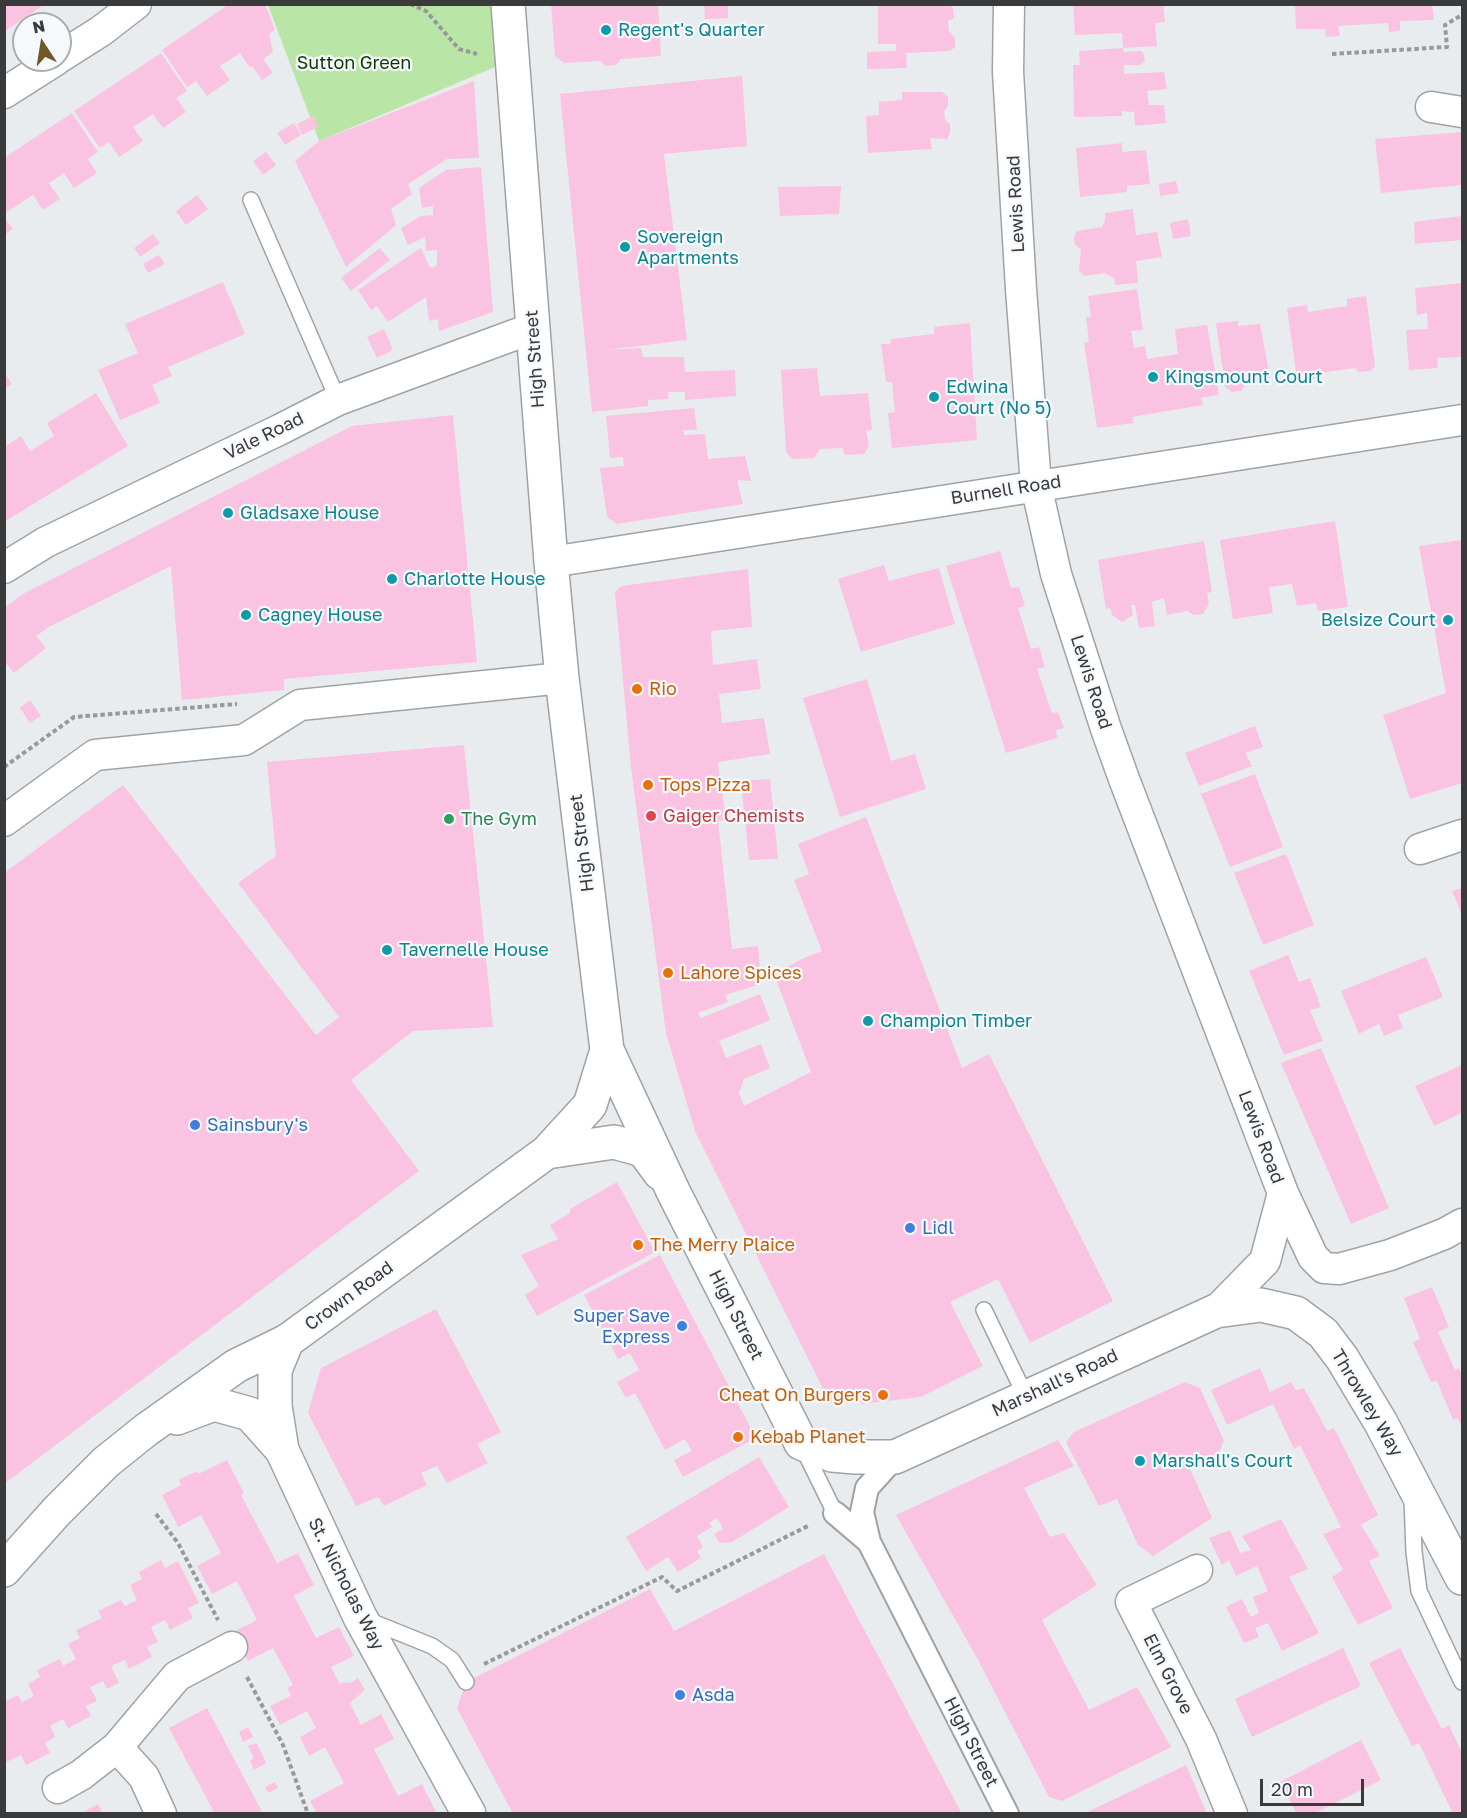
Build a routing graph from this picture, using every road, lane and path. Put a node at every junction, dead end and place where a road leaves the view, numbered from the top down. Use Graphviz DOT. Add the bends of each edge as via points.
graph roads {
  1 [pos="136,4"];
  2 [pos="410,4"];
  3 [pos="508,4"];
  4 [pos="1008,4"];
  5 [pos="1462,15"];
  6 [pos="72,49"];
  7 [pos="1332,54"];
  8 [pos="512,60"];
  9 [pos="37,72"];
  10 [pos="4,93"];
  11 [pos="1431,107"];
  12 [pos="1462,112"];
  13 [pos="251,200"];
  14 [pos="533,328"];
  15 [pos="338,399"];
  16 [pos="1462,420"];
  17 [pos="1036,485"];
  18 [pos="551,562"];
  19 [pos="4,568"];
  20 [pos="562,678"];
  21 [pos="4,822"];
  22 [pos="1462,835"];
  23 [pos="1420,849"];
  24 [pos="607,1050"];
  25 [pos="547,1152"];
  26 [pos="673,1191"];
  27 [pos="1283,1193"];
  28 [pos="1462,1224"];
  29 [pos="984,1310"];
  30 [pos="1216,1311"];
  31 [pos="287,1341"];
  32 [pos="1026,1396"];
  33 [pos="146,1430"];
  34 [pos="801,1443"];
  35 [pos="282,1450"];
  36 [pos="895,1457"];
  37 [pos="1412,1480"];
  38 [pos="835,1513"];
  39 [pos="869,1542"];
  40 [pos="4,1570"];
  41 [pos="1197,1570"];
  42 [pos="1462,1578"];
  43 [pos="360,1617"];
  44 [pos="232,1647"];
  45 [pos="484,1664"];
  46 [pos="466,1682"];
  47 [pos="1462,1682"];
  48 [pos="117,1747"];
  49 [pos="58,1788"];
  50 [pos="161,1814"];
  51 [pos="469,1814"];
  52 [pos="1007,1814"];
  53 [pos="1232,1814"];
  1 -- 6 [label="street"];
  2 -- 8 [label="path" via="426,11 459,49"];
  3 -- 8 [label="main road, High Street"];
  4 -- 17 [label="street, Lewis Road" via="1009,83"];
  5 -- 7 [label="path" via="1444,25 1448,47"];
  8 -- 14 [label="main road, High Street"];
  9 -- 10 [label="street"];
  11 -- 12 [label="street"];
  13 -- 15 [label="lane"];
  14 -- 15 [label="street, Vale Road"];
  14 -- 18 [label="main road, High Street"];
  15 -- 19 [label="street, Vale Road" via="46,542"];
  16 -- 17 [label="street, Burnell Road"];
  17 -- 18 [label="street, Burnell Road"];
  17 -- 27 [label="street, Lewis Road" via="1056,574 1106,729"];
  18 -- 20 [label="main road, High Street"];
  20 -- 21 [label="street" via="300,705 244,740 95,755"];
  20 -- 24 [label="main road, High Street"];
  22 -- 23 [label="street"];
  24 -- 25 [label="main road, Crown Road" via="590,1105"];
  24 -- 26 [label="main road, High Street"];
  25 -- 26 [label="main road, Crown Road" via="614,1142 643,1150"];
  25 -- 31 [label="main road, Crown Road"];
  26 -- 34 [label="main road, High Street"];
  27 -- 28 [label="street" via="1313,1257 1324,1268 1339,1269 1390,1255"];
  27 -- 30 [label="street, Lewis Road" via="1265,1261"];
  29 -- 32 [label="lane"];
  30 -- 32 [label="main road, Marshall's Road"];
  30 -- 37 [label="main road, Throwley Way" via="1262,1305 1296,1313 1323,1333 1376,1413"];
  31 -- 33 [label="main road, Crown Road" via="236,1365"];
  31 -- 35 [label="main road, St. Nicholas Way" via="275,1370 275,1406"];
  32 -- 36 [label="main road, Marshall's Road"];
  33 -- 35 [label="main road, Crown Road" via="214,1404 250,1414"];
  33 -- 40 [label="main road, Crown Road" via="106,1462"];
  34 -- 36 [label="main road" via="832,1455"];
  34 -- 38 [label="lane"];
  35 -- 43 [label="main road, St. Nicholas Way"];
  36 -- 39 [label="street, High Street" via="867,1488 862,1512"];
  37 -- 42 [label="main road, Throwley Way"];
  37 -- 47 [label="lane" via="1419,1591"];
  38 -- 39 [label="street, High Street"];
  38 -- 45 [label="path" via="677,1591 662,1577"];
  39 -- 52 [label="street, High Street"];
  41 -- 53 [label="street, Elm Grove" via="1131,1602 1201,1739"];
  43 -- 46 [label="lane" via="432,1646 452,1660"];
  43 -- 51 [label="main road, St. Nicholas Way"];
  44 -- 48 [label="street" via="177,1676"];
  48 -- 49 [label="street"];
  48 -- 50 [label="street" via="144,1777"];
}
